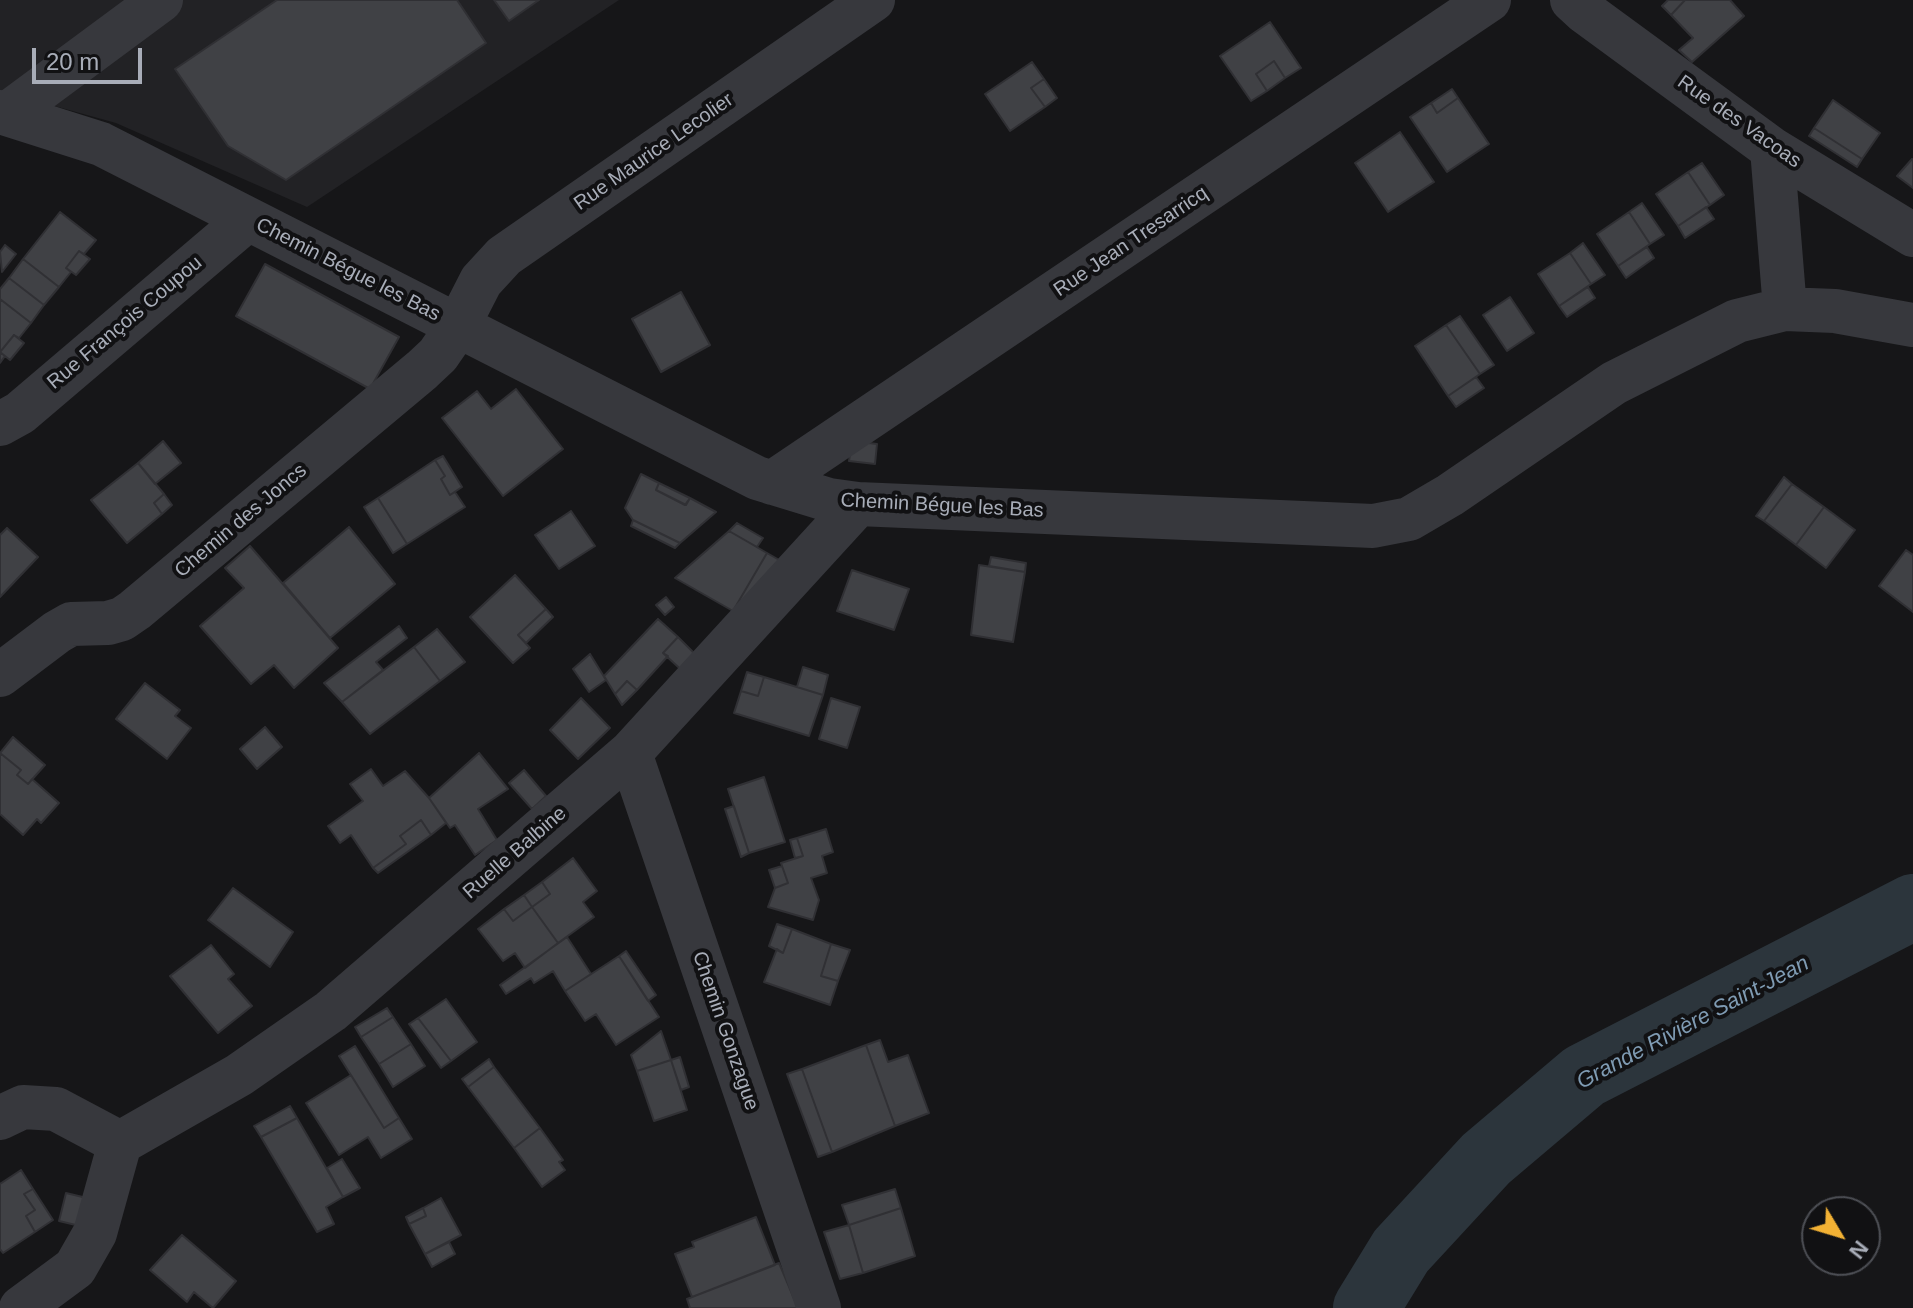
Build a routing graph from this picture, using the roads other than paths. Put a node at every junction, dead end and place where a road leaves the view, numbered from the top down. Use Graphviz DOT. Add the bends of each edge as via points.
graph roads {
  1 [pos="161,0"];
  2 [pos="873,0"];
  3 [pos="1489,0"];
  4 [pos="1587,4"];
  5 [pos="3,113"];
  6 [pos="1772,149"];
  7 [pos="248,219"];
  8 [pos="1913,235"];
  9 [pos="1785,309"];
  10 [pos="1913,325"];
  11 [pos="458,326"];
  12 [pos="0,424"];
  13 [pos="772,483"];
  14 [pos="858,504"];
  15 [pos="0,675"];
  16 [pos="630,753"];
  17 [pos="0,1118"];
  18 [pos="120,1143"];
  19 [pos="21,1308"];
  20 [pos="819,1308"];
  1 -- 5 [label="street"];
  2 -- 11 [label="street, Rue Maurice Lecolier" via="504,256 481,281"];
  3 -- 13 [label="street, Rue Jean Tresarricq"];
  4 -- 6 [label="street, Rue des Vacoas"];
  5 -- 7 [label="street, Chemin Bégue les Bas" via="101,144"];
  6 -- 8 [label="street, Rue des Vacoas"];
  6 -- 9 [label="street"];
  7 -- 11 [label="street, Chemin Bégue les Bas"];
  7 -- 12 [label="street, Rue François Coupou" via="20,413"];
  9 -- 10 [label="street, Chemin Bégue les Bas" via="1835,311"];
  9 -- 14 [label="street, Chemin Bégue les Bas" via="1737,321 1614,383 1409,519 1373,526"];
  11 -- 13 [label="street, Chemin Bégue les Bas"];
  11 -- 15 [label="street, Chemin des Joncs" via="422,370 135,610 108,623 71,624"];
  13 -- 14 [label="street, Chemin Bégue les Bas"];
  14 -- 16 [label="street, Ruelle Balbine"];
  16 -- 18 [label="street, Ruelle Balbine" via="331,1011 239,1075"];
  16 -- 20 [label="street, Chemin Gonzague"];
  17 -- 18 [label="street" via="23,1107 56,1109"];
  18 -- 19 [label="street" via="95,1233 75,1268"];
}
